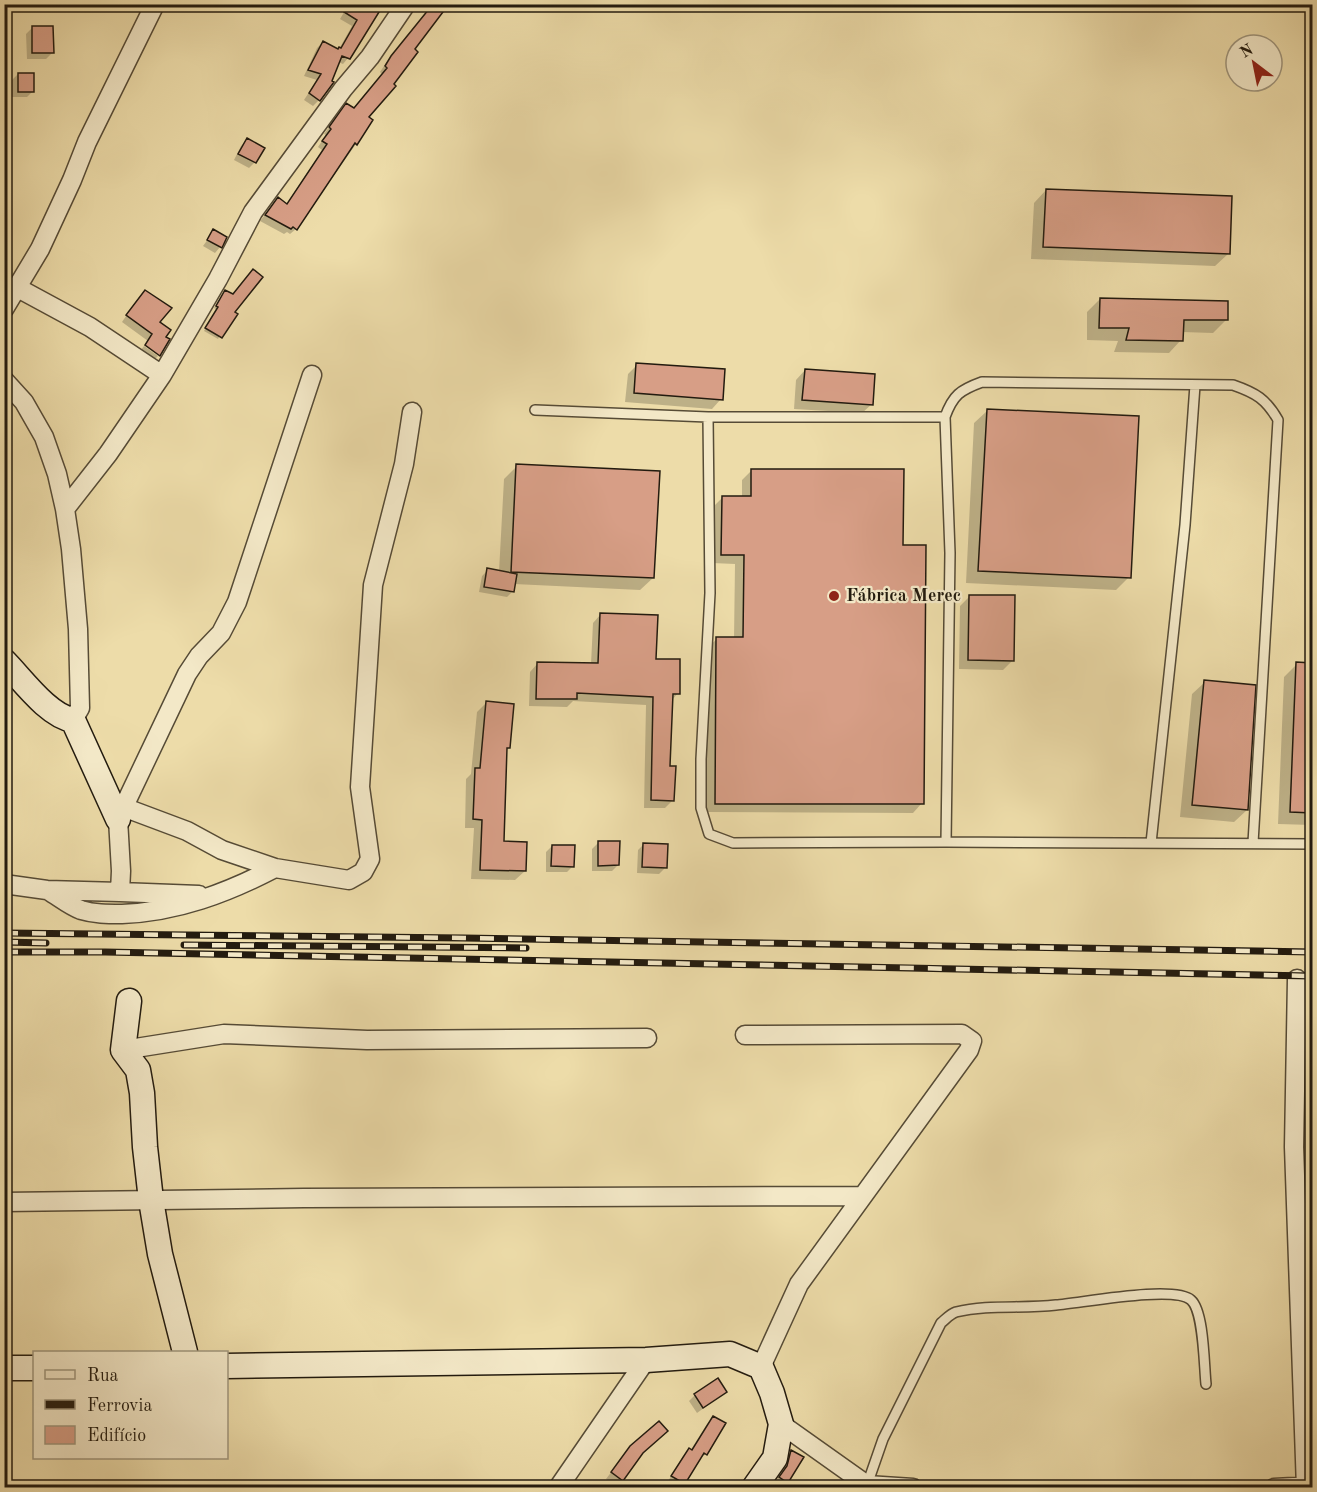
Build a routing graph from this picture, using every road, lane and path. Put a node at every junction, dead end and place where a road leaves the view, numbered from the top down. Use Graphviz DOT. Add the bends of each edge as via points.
graph roads {
  1 [pos="155,4"];
  2 [pos="406,4"];
  3 [pos="16,287"];
  4 [pos="4,309"];
  5 [pos="162,375"];
  6 [pos="312,375"];
  7 [pos="4,380"];
  8 [pos="1195,385"];
  9 [pos="535,410"];
  10 [pos="412,412"];
  11 [pos="708,417"];
  12 [pos="945,417"];
  13 [pos="65,509"];
  14 [pos="5,663"];
  15 [pos="73,720"];
  16 [pos="121,813"];
  17 [pos="946,842"];
  18 [pos="1151,843"];
  19 [pos="1253,843"];
  20 [pos="1312,844"];
  21 [pos="275,868"];
  22 [pos="4,884"];
  23 [pos="47,890"];
  24 [pos="120,892"];
  25 [pos="215,896"];
  26 [pos="1297,979"];
  27 [pos="129,1001"];
  28 [pos="745,1035"];
  29 [pos="647,1038"];
  30 [pos="123,1050"];
  31 [pos="861,1196"];
  32 [pos="151,1200"];
  33 [pos="4,1202"];
  34 [pos="1306,1319"];
  35 [pos="184,1351"];
  36 [pos="646,1360"];
  37 [pos="228,1366"];
  38 [pos="761,1367"];
  39 [pos="4,1368"];
  40 [pos="33,1368"];
  41 [pos="1206,1384"];
  42 [pos="781,1424"];
  43 [pos="1308,1486"];
  44 [pos="866,1487"];
  45 [pos="558,1488"];
  46 [pos="754,1488"];
  47 [pos="913,1488"];
  48 [pos="1274,1488"];
  1 -- 3 [label="street" via="40,249"];
  2 -- 5 [label="street" via="253,213"];
  3 -- 4 [label="street"];
  3 -- 5 [label="street" via="90,327"];
  5 -- 13 [label="street"];
  6 -- 16 [label="street" via="237,602 221,633 187,674"];
  7 -- 13 [label="street" via="24,402 44,437"];
  8 -- 12 [label="lane" via="982,382 964,388 951,402"];
  8 -- 18 [label="lane" via="1185,525"];
  8 -- 19 [label="lane" via="1233,385 1252,392 1270,406 1278,420"];
  9 -- 11 [label="lane"];
  10 -- 21 [label="street" via="404,464 373,585 360,787 370,859 363,872 349,880"];
  11 -- 12 [label="lane"];
  11 -- 17 [label="lane" via="710,593 701,808 709,834 733,843"];
  12 -- 17 [label="lane" via="950,553"];
  13 -- 15 [label="street" via="78,629 80,708"];
  14 -- 15 [label="street" via="61,718"];
  15 -- 16 [label="street"];
  16 -- 21 [label="street" via="186,831 222,850"];
  16 -- 24 [label="street"];
  17 -- 18 [label="lane"];
  18 -- 19 [label="lane"];
  19 -- 20 [label="lane"];
  21 -- 25 [label="street"];
  22 -- 23 [label="street"];
  23 -- 24 [label="street"];
  23 -- 25 [label="street" via="78,909 96,914 168,910"];
  24 -- 25 [label="street"];
  26 -- 34 [label="street" via="1294,1147"];
  27 -- 30 [label="street"];
  28 -- 31 [label="street" via="962,1034 972,1041"];
  29 -- 30 [label="street" via="367,1040 224,1034"];
  30 -- 32 [label="street" via="138,1070"];
  31 -- 32 [label="street"];
  31 -- 38 [label="street" via="799,1284"];
  32 -- 33 [label="street"];
  32 -- 35 [label="street"];
  34 -- 43 [label="street"];
  36 -- 37 [label="street"];
  36 -- 38 [label="street" via="730,1354"];
  36 -- 45 [label="street"];
  38 -- 42 [label="street"];
  39 -- 40 [label="street"];
  41 -- 44 [label="lane" via="1199,1315 1189,1297 1131,1296 952,1313 941,1323 922,1359 883,1438"];
  42 -- 44 [label="street"];
  42 -- 46 [label="street" via="775,1458"];
  43 -- 48 [label="street"];
  44 -- 47 [label="street"];
}
